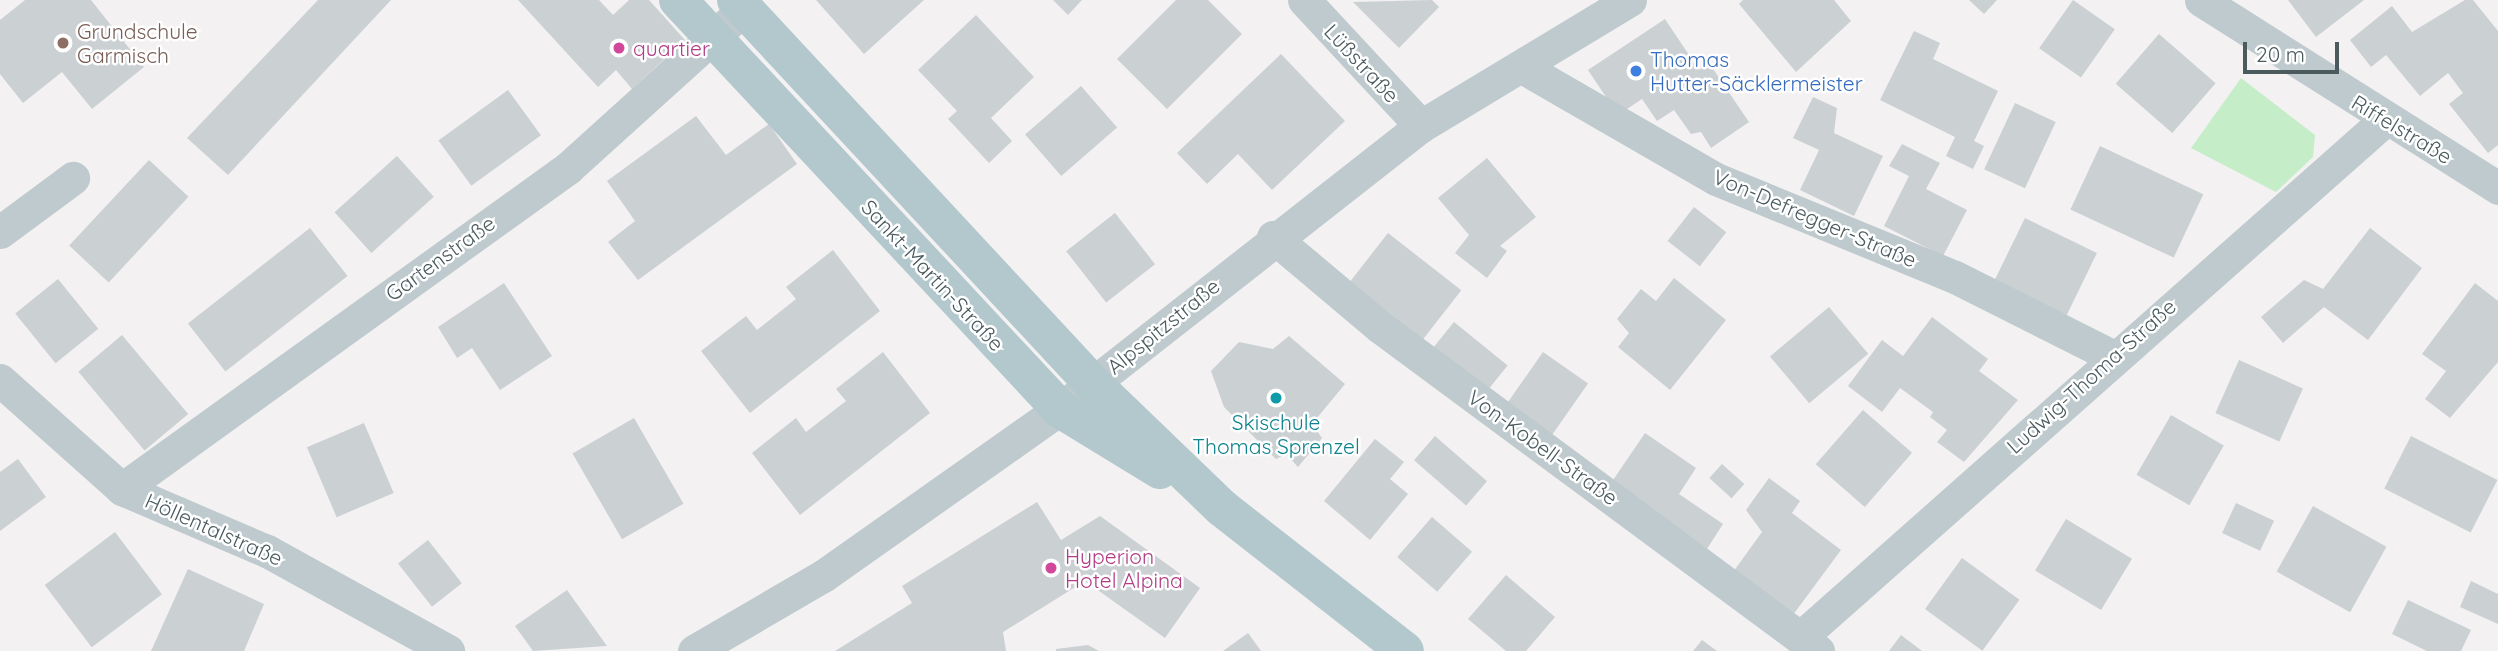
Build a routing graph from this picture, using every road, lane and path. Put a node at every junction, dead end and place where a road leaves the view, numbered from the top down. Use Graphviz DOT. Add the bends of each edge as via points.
graph roads {
  1 [pos="678,0"];
  2 [pos="1304,0"];
  3 [pos="1630,0"];
  4 [pos="2201,0"];
  5 [pos="740,4"];
  6 [pos="713,37"];
  7 [pos="1522,67"];
  8 [pos="2385,120"];
  9 [pos="1421,125"];
  10 [pos="2493,177"];
  11 [pos="73,178"];
  12 [pos="0,232"];
  13 [pos="1273,237"];
  14 [pos="2114,357"];
  15 [pos="0,380"];
  16 [pos="1092,383"];
  17 [pos="1060,409"];
  18 [pos="122,489"];
  19 [pos="1222,508"];
  20 [pos="1810,644"];
  21 [pos="448,651"];
  22 [pos="694,651"];
  23 [pos="1405,651"];
  1 -- 6 [label="main road, Sankt-Martin-Straße"];
  2 -- 9 [label="street, Lüßstraße"];
  3 -- 7 [label="street, Alpspitzstraße"];
  4 -- 8 [label="street, Riffelstraße"];
  5 -- 6 [label="street, Gartenstraße"];
  5 -- 16 [label="main road, Sankt-Martin-Straße"];
  6 -- 17 [label="main road, Sankt-Martin-Straße"];
  6 -- 18 [label="street, Gartenstraße" via="568,168"];
  7 -- 9 [label="street, Alpspitzstraße"];
  7 -- 14 [label="street, Von-Defregger-Straße" via="1716,179 1955,277"];
  8 -- 10 [label="street, Riffelstraße"];
  8 -- 14 [label="street, Ludwig-Thoma-Straße"];
  9 -- 13 [label="street, Alpspitzstraße"];
  11 -- 12 [label="street"];
  13 -- 16 [label="street, Alpspitzstraße"];
  13 -- 20 [label="street, Von-Kobell-Straße" via="1380,327"];
  14 -- 20 [label="street, Ludwig-Thoma-Straße"];
  15 -- 18 [label="street, Höllentalstraße"];
  16 -- 17 [label="street, Alpspitzstraße"];
  16 -- 19 [label="main road, Sankt-Martin-Straße"];
  17 -- 19 [label="main road, Sankt-Martin-Straße"];
  17 -- 22 [label="street, Alpspitzstraße" via="823,576"];
  18 -- 21 [label="street, Höllentalstraße" via="267,551"];
  19 -- 23 [label="main road, Sankt-Martin-Straße"];
}
